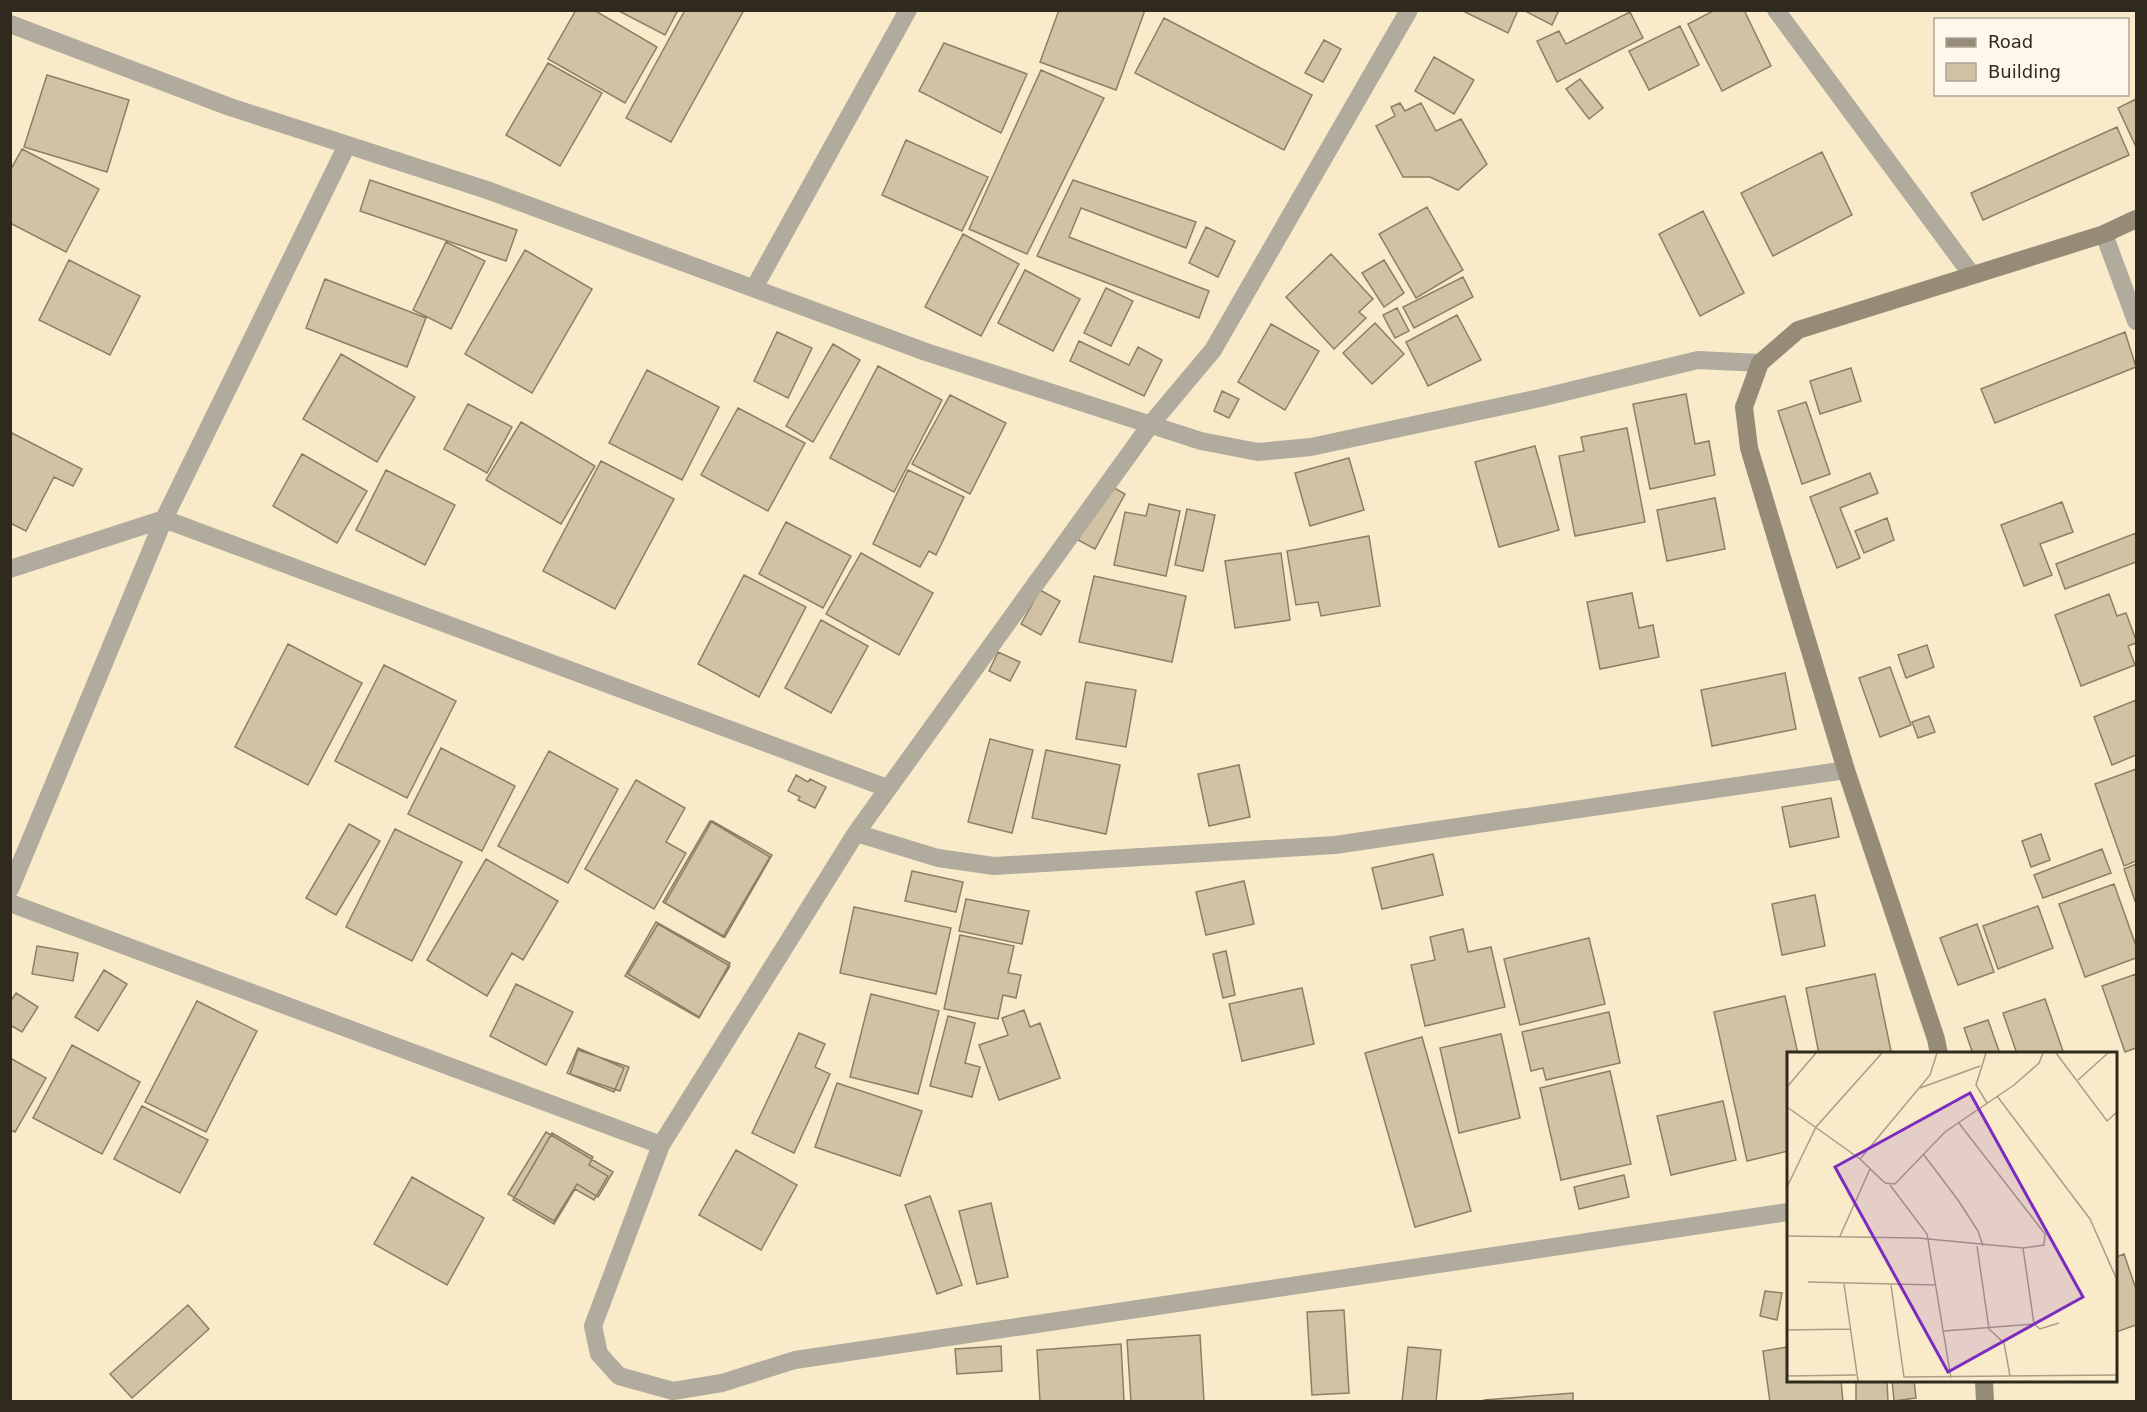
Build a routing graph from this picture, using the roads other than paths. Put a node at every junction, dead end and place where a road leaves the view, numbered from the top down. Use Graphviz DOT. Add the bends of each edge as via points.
graph roads {
  1 [pos="908,10"];
  2 [pos="1408,10"];
  3 [pos="1776,10"];
  4 [pos="10,24"];
  5 [pos="347,145"];
  6 [pos="2136,219"];
  7 [pos="2104,234"];
  8 [pos="1972,275"];
  9 [pos="754,288"];
  10 [pos="2136,321"];
  11 [pos="1760,363"];
  12 [pos="1151,424"];
  13 [pos="164,519"];
  14 [pos="10,569"];
  15 [pos="1846,770"];
  16 [pos="887,788"];
  17 [pos="855,833"];
  18 [pos="10,889"];
  19 [pos="10,903"];
  20 [pos="1939,1052"];
  21 [pos="660,1145"];
  22 [pos="1787,1212"];
  23 [pos="1984,1382"];
  24 [pos="1985,1401"];
  1 -- 9 [label="street"];
  2 -- 12 [label="street" via="1213,350"];
  3 -- 8 [label="street"];
  4 -- 5 [label="street" via="230,107"];
  5 -- 9 [label="street" via="487,190"];
  5 -- 13 [label="street"];
  6 -- 7 [label="street"];
  7 -- 8 [label="street"];
  7 -- 10 [label="street"];
  8 -- 11 [label="street" via="1797,330"];
  9 -- 12 [label="street" via="926,351"];
  11 -- 12 [label="street" via="1698,360 1311,447 1258,452 1201,441"];
  11 -- 15 [label="street" via="1744,407 1749,448"];
  12 -- 16 [label="street"];
  13 -- 14 [label="street"];
  13 -- 16 [label="street"];
  13 -- 18 [label="street"];
  15 -- 17 [label="street" via="1335,845 994,866 938,858"];
  15 -- 20 [label="street"];
  16 -- 17 [label="street"];
  17 -- 21 [label="street"];
  19 -- 21 [label="street"];
  21 -- 22 [label="street" via="593,1326 599,1354 619,1376 674,1391 722,1383 795,1360"];
  23 -- 24 [label="street"];
}
